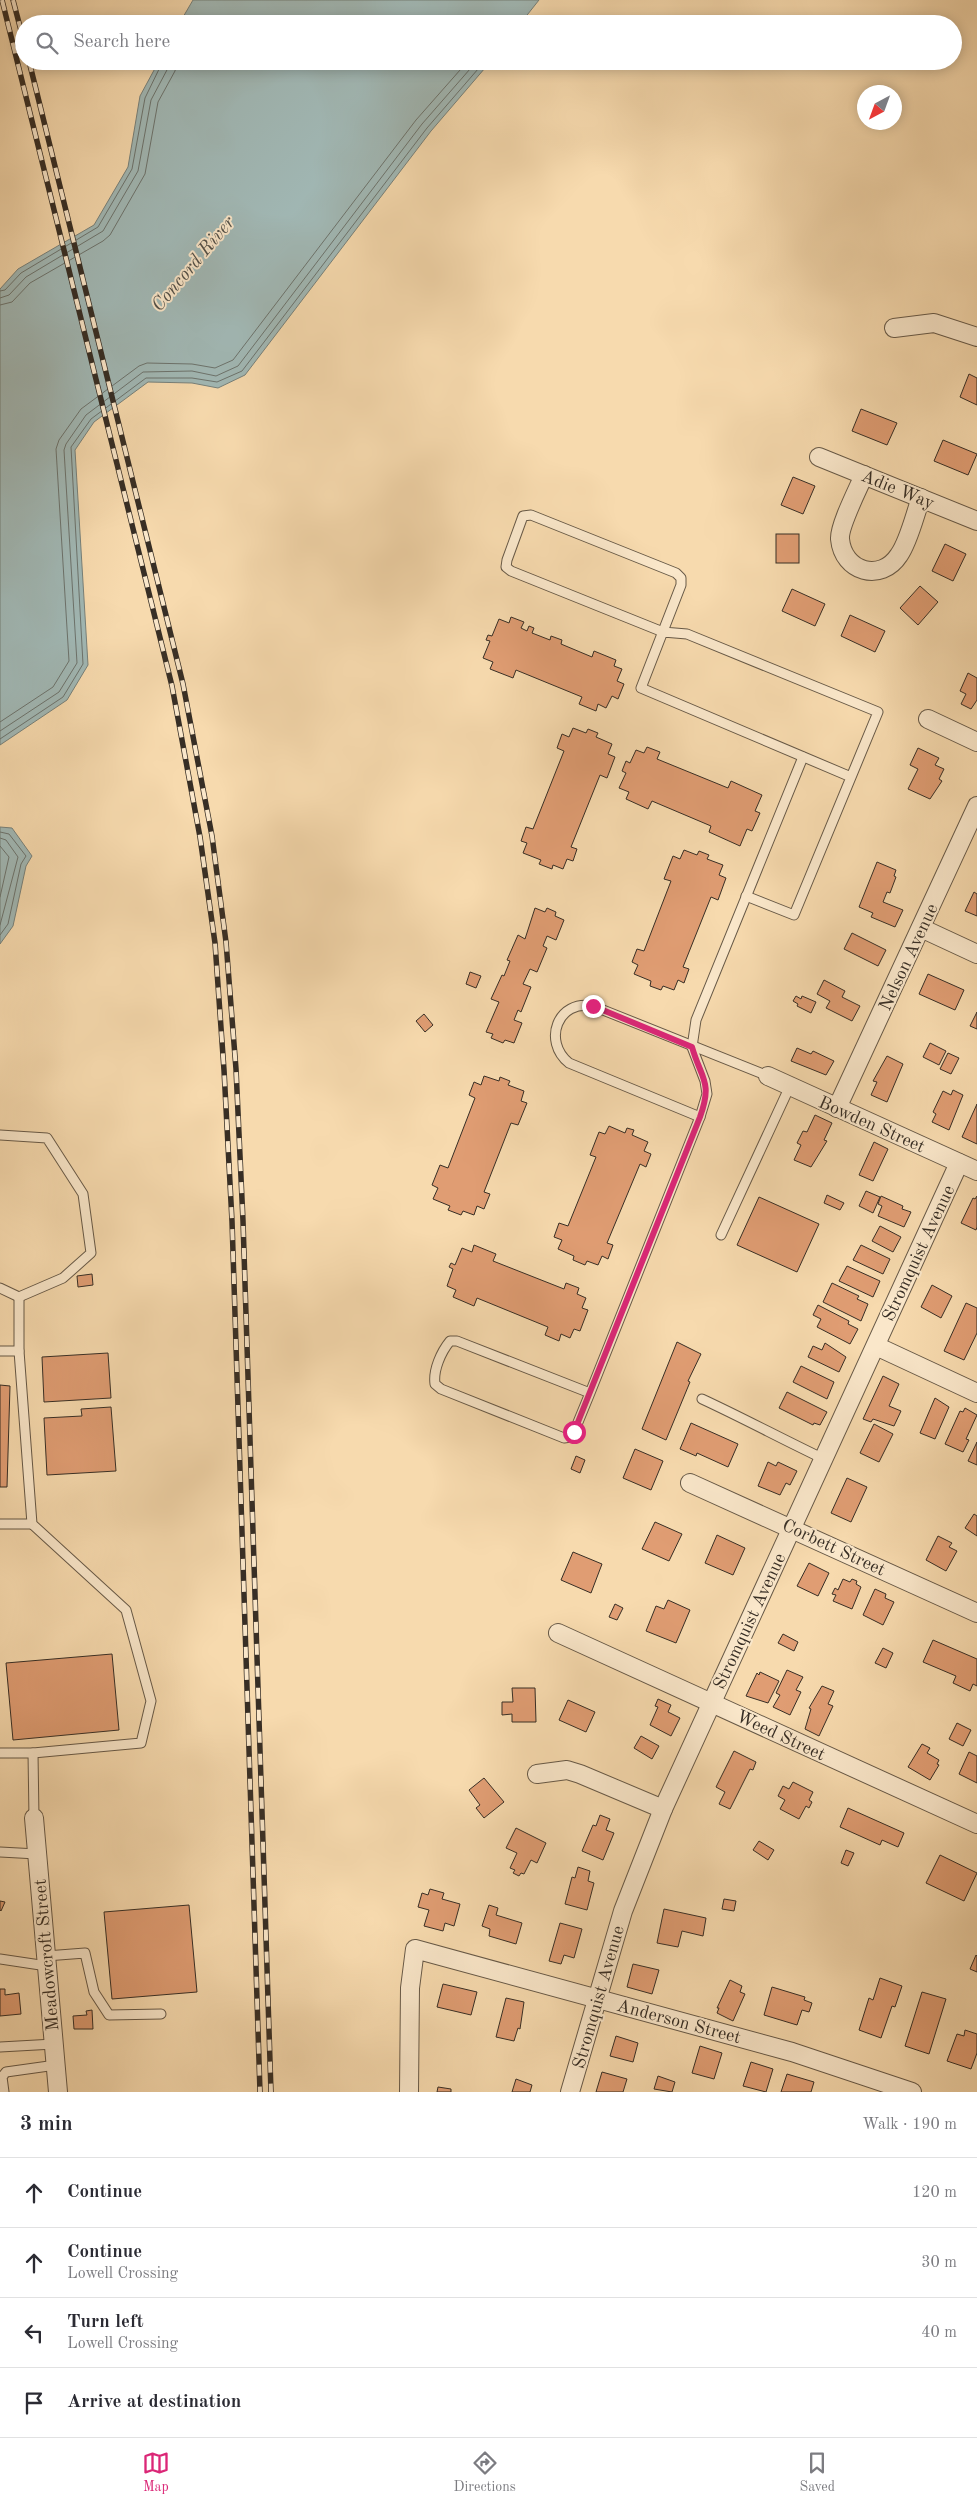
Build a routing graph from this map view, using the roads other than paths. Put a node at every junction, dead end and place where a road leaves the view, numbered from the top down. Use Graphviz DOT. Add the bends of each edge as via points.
graph roads {
  1 [pos="894,328"];
  2 [pos="977,337"];
  3 [pos="819,457"];
  4 [pos="864,475"];
  5 [pos="921,498"];
  6 [pos="977,521"];
  7 [pos="663,632"];
  8 [pos="928,719"];
  9 [pos="977,742"];
  10 [pos="803,756"];
  11 [pos="851,777"];
  12 [pos="977,806"];
  13 [pos="746,896"];
  14 [pos="921,928"];
  15 [pos="977,954"];
  16 [pos="692,1047"];
  17 [pos="768,1076"];
  18 [pos="790,1086"];
  19 [pos="837,1108"];
  20 [pos="700,1117"];
  21 [pos="0,1135"];
  22 [pos="959,1163"];
  23 [pos="977,1171"];
  24 [pos="721,1235"];
  25 [pos="0,1288"];
  26 [pos="19,1297"];
  27 [pos="876,1346"];
  28 [pos="0,1351"];
  29 [pos="18,1351"];
  30 [pos="977,1393"];
  31 [pos="590,1394"];
  32 [pos="702,1399"];
  33 [pos="824,1459"];
  34 [pos="690,1483"];
  35 [pos="0,1524"];
  36 [pos="32,1524"];
  37 [pos="792,1528"];
  38 [pos="977,1613"];
  39 [pos="558,1633"];
  40 [pos="711,1703"];
  41 [pos="0,1753"];
  42 [pos="33,1753"];
  43 [pos="537,1774"];
  44 [pos="663,1809"];
  45 [pos="34,1818"];
  46 [pos="977,1824"];
  47 [pos="0,1852"];
  48 [pos="37,1854"];
  49 [pos="0,1959"];
  50 [pos="46,1961"];
  51 [pos="596,1999"];
  52 [pos="161,2014"];
  53 [pos="54,2044"];
  54 [pos="0,2047"];
  55 [pos="56,2066"];
  56 [pos="4,2092"];
  57 [pos="58,2092"];
  58 [pos="409,2092"];
  59 [pos="570,2092"];
  60 [pos="912,2092"];
  1 -- 2 [label="street" via="934,323"];
  3 -- 4 [label="street, Adie Way"];
  4 -- 5 [label="street, Adie Way"];
  4 -- 5 [label="street" via="840,537 844,556 854,566 878,572 888,568 900,554"];
  5 -- 6 [label="street, Adie Way"];
  7 -- 7 [label="lane" via="506,567 523,516 531,515 676,573 681,578 681,585"];
  7 -- 10 [label="lane" via="641,688"];
  7 -- 11 [label="lane" via="687,634 878,712"];
  8 -- 9 [label="street"];
  10 -- 11 [label="lane"];
  10 -- 13 [label="lane"];
  11 -- 13 [label="lane" via="794,915"];
  12 -- 14 [label="street, Nelson Avenue"];
  13 -- 16 [label="lane" via="696,1020"];
  14 -- 15 [label="street"];
  14 -- 19 [label="street, Nelson Avenue"];
  16 -- 17 [label="lane"];
  16 -- 20 [label="lane" via="707,1094"];
  16 -- 20 [label="lane" via="583,1004 564,1014 557,1024 555,1036 561,1056 577,1068"];
  17 -- 18 [label="street, Bowden Street"];
  18 -- 19 [label="street, Bowden Street"];
  18 -- 24 [label="lane"];
  19 -- 22 [label="street, Bowden Street"];
  20 -- 31 [label="lane"];
  21 -- 26 [label="lane" via="48,1138 83,1194 91,1253 63,1278"];
  22 -- 23 [label="street, Bowden Street"];
  22 -- 27 [label="street, Stromquist Avenue"];
  25 -- 26 [label="lane"];
  26 -- 29 [label="lane"];
  27 -- 30 [label="street"];
  27 -- 33 [label="street, Stromquist Avenue"];
  28 -- 29 [label="lane"];
  29 -- 36 [label="lane"];
  31 -- 31 [label="lane" via="457,1341 450,1341 445,1347 434,1376 435,1384 441,1388 564,1438 571,1437 574,1432"];
  32 -- 33 [label="lane"];
  33 -- 37 [label="street, Stromquist Avenue"];
  34 -- 37 [label="street, Corbett Street"];
  35 -- 36 [label="lane"];
  36 -- 42 [label="lane" via="126,1610 151,1701 141,1743"];
  37 -- 38 [label="street, Corbett Street"];
  37 -- 40 [label="street, Stromquist Avenue"];
  39 -- 40 [label="street, Weed Street"];
  40 -- 44 [label="street, Stromquist Avenue"];
  40 -- 46 [label="street, Weed Street"];
  41 -- 42 [label="lane"];
  42 -- 45 [label="lane"];
  43 -- 44 [label="street" via="566,1770"];
  44 -- 51 [label="street, Stromquist Avenue" via="623,1911"];
  45 -- 48 [label="street, Meadowcroft Street"];
  47 -- 48 [label="lane"];
  48 -- 50 [label="street, Meadowcroft Street"];
  49 -- 50 [label="lane"];
  50 -- 52 [label="lane" via="85,1953 94,1992 109,2015"];
  50 -- 53 [label="street, Meadowcroft Street"];
  51 -- 58 [label="street, Anderson Street" via="415,1949 410,1988"];
  51 -- 59 [label="street, Stromquist Avenue"];
  51 -- 60 [label="street, Anderson Street" via="792,2052"];
  53 -- 54 [label="lane"];
  53 -- 55 [label="street, Meadowcroft Street"];
  55 -- 56 [label="lane" via="6,2072 2,2077"];
  55 -- 57 [label="street, Meadowcroft Street"];
}
